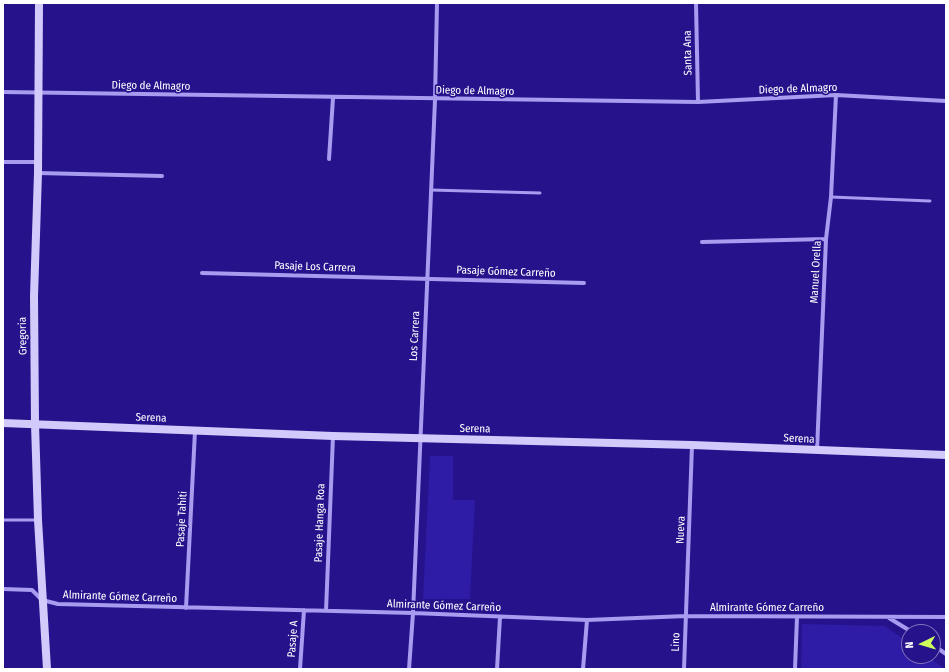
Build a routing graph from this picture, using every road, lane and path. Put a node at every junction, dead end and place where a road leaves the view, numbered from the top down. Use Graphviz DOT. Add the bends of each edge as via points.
graph roads {
  1 [pos="39,3"];
  2 [pos="437,3"];
  3 [pos="696,3"];
  4 [pos="3,92"];
  5 [pos="38,93"];
  6 [pos="836,95"];
  7 [pos="334,98"];
  8 [pos="435,100"];
  9 [pos="946,101"];
  10 [pos="698,102"];
  11 [pos="329,159"];
  12 [pos="3,162"];
  13 [pos="38,162"];
  14 [pos="38,174"];
  15 [pos="162,176"];
  16 [pos="431,190"];
  17 [pos="540,193"];
  18 [pos="831,197"];
  19 [pos="930,201"];
  20 [pos="826,239"];
  21 [pos="702,242"];
  22 [pos="202,272"];
  23 [pos="427,279"];
  24 [pos="584,283"];
  25 [pos="3,423"];
  26 [pos="35,424"];
  27 [pos="195,430"];
  28 [pos="333,436"];
  29 [pos="420,439"];
  30 [pos="692,445"];
  31 [pos="817,451"];
  32 [pos="946,455"];
  33 [pos="3,520"];
  34 [pos="38,520"];
  35 [pos="3,589"];
  36 [pos="42,600"];
  37 [pos="186,608"];
  38 [pos="304,610"];
  39 [pos="326,611"];
  40 [pos="413,613"];
  41 [pos="686,616"];
  42 [pos="500,617"];
  43 [pos="797,617"];
  44 [pos="946,617"];
  45 [pos="889,618"];
  46 [pos="586,620"];
  47 [pos="901,625"];
  48 [pos="47,669"];
  49 [pos="300,669"];
  50 [pos="409,669"];
  51 [pos="497,669"];
  52 [pos="583,669"];
  53 [pos="684,669"];
  54 [pos="795,669"];
  1 -- 5 [label="street, Gregoria"];
  2 -- 8 [label="street, Los Carrera"];
  3 -- 10 [label="street, Santa Ana"];
  4 -- 5 [label="street, Diego de Almagro"];
  5 -- 7 [label="street, Diego de Almagro"];
  5 -- 13 [label="street, Gregoria"];
  6 -- 9 [label="street, Diego de Almagro"];
  6 -- 10 [label="street, Diego de Almagro"];
  6 -- 18 [label="street, Manuel Orella"];
  7 -- 8 [label="street, Diego de Almagro"];
  7 -- 11 [label="street"];
  8 -- 10 [label="street, Diego de Almagro"];
  8 -- 16 [label="street, Los Carrera"];
  12 -- 13 [label="street"];
  13 -- 14 [label="street, Gregoria"];
  14 -- 15 [label="street"];
  14 -- 26 [label="street, Gregoria" via="34,296"];
  16 -- 17 [label="lane"];
  16 -- 23 [label="street, Los Carrera"];
  18 -- 19 [label="lane"];
  18 -- 20 [label="street, Manuel Orella"];
  20 -- 21 [label="street"];
  20 -- 31 [label="street, Manuel Orella"];
  22 -- 23 [label="street, Pasaje Los Carrera"];
  23 -- 24 [label="street, Pasaje Gómez Carreño"];
  23 -- 29 [label="street, Los Carrera"];
  25 -- 26 [label="street, Serena"];
  26 -- 27 [label="street, Serena"];
  26 -- 34 [label="street, Gregoria"];
  27 -- 28 [label="street, Serena"];
  27 -- 37 [label="street, Pasaje Tahiti"];
  28 -- 29 [label="street, Serena"];
  28 -- 39 [label="street, Pasaje Hanga Roa"];
  29 -- 30 [label="street, Serena"];
  29 -- 40 [label="street, Los Carrera"];
  30 -- 31 [label="street, Serena"];
  30 -- 41 [label="street, Nueva"];
  31 -- 32 [label="street, Serena"];
  33 -- 34 [label="lane"];
  34 -- 36 [label="street, Gregoria"];
  35 -- 36 [label="street, Almirante Gómez Carreño" via="32,590"];
  36 -- 37 [label="street, Almirante Gómez Carreño" via="58,604"];
  36 -- 48 [label="street, Gregoria"];
  37 -- 38 [label="street, Almirante Gómez Carreño"];
  38 -- 39 [label="street, Almirante Gómez Carreño"];
  38 -- 49 [label="street, Pasaje A"];
  39 -- 40 [label="street, Almirante Gómez Carreño"];
  40 -- 42 [label="street, Almirante Gómez Carreño"];
  40 -- 50 [label="street, Los Carrera"];
  41 -- 43 [label="street, Almirante Gómez Carreño"];
  41 -- 46 [label="street, Almirante Gómez Carreño"];
  41 -- 53 [label="street, Lino"];
  42 -- 46 [label="street, Almirante Gómez Carreño"];
  42 -- 51 [label="street"];
  43 -- 45 [label="street, Almirante Gómez Carreño"];
  43 -- 54 [label="street"];
  44 -- 45 [label="street, Almirante Gómez Carreño"];
  45 -- 47 [label="street"];
  46 -- 52 [label="street"];
}
